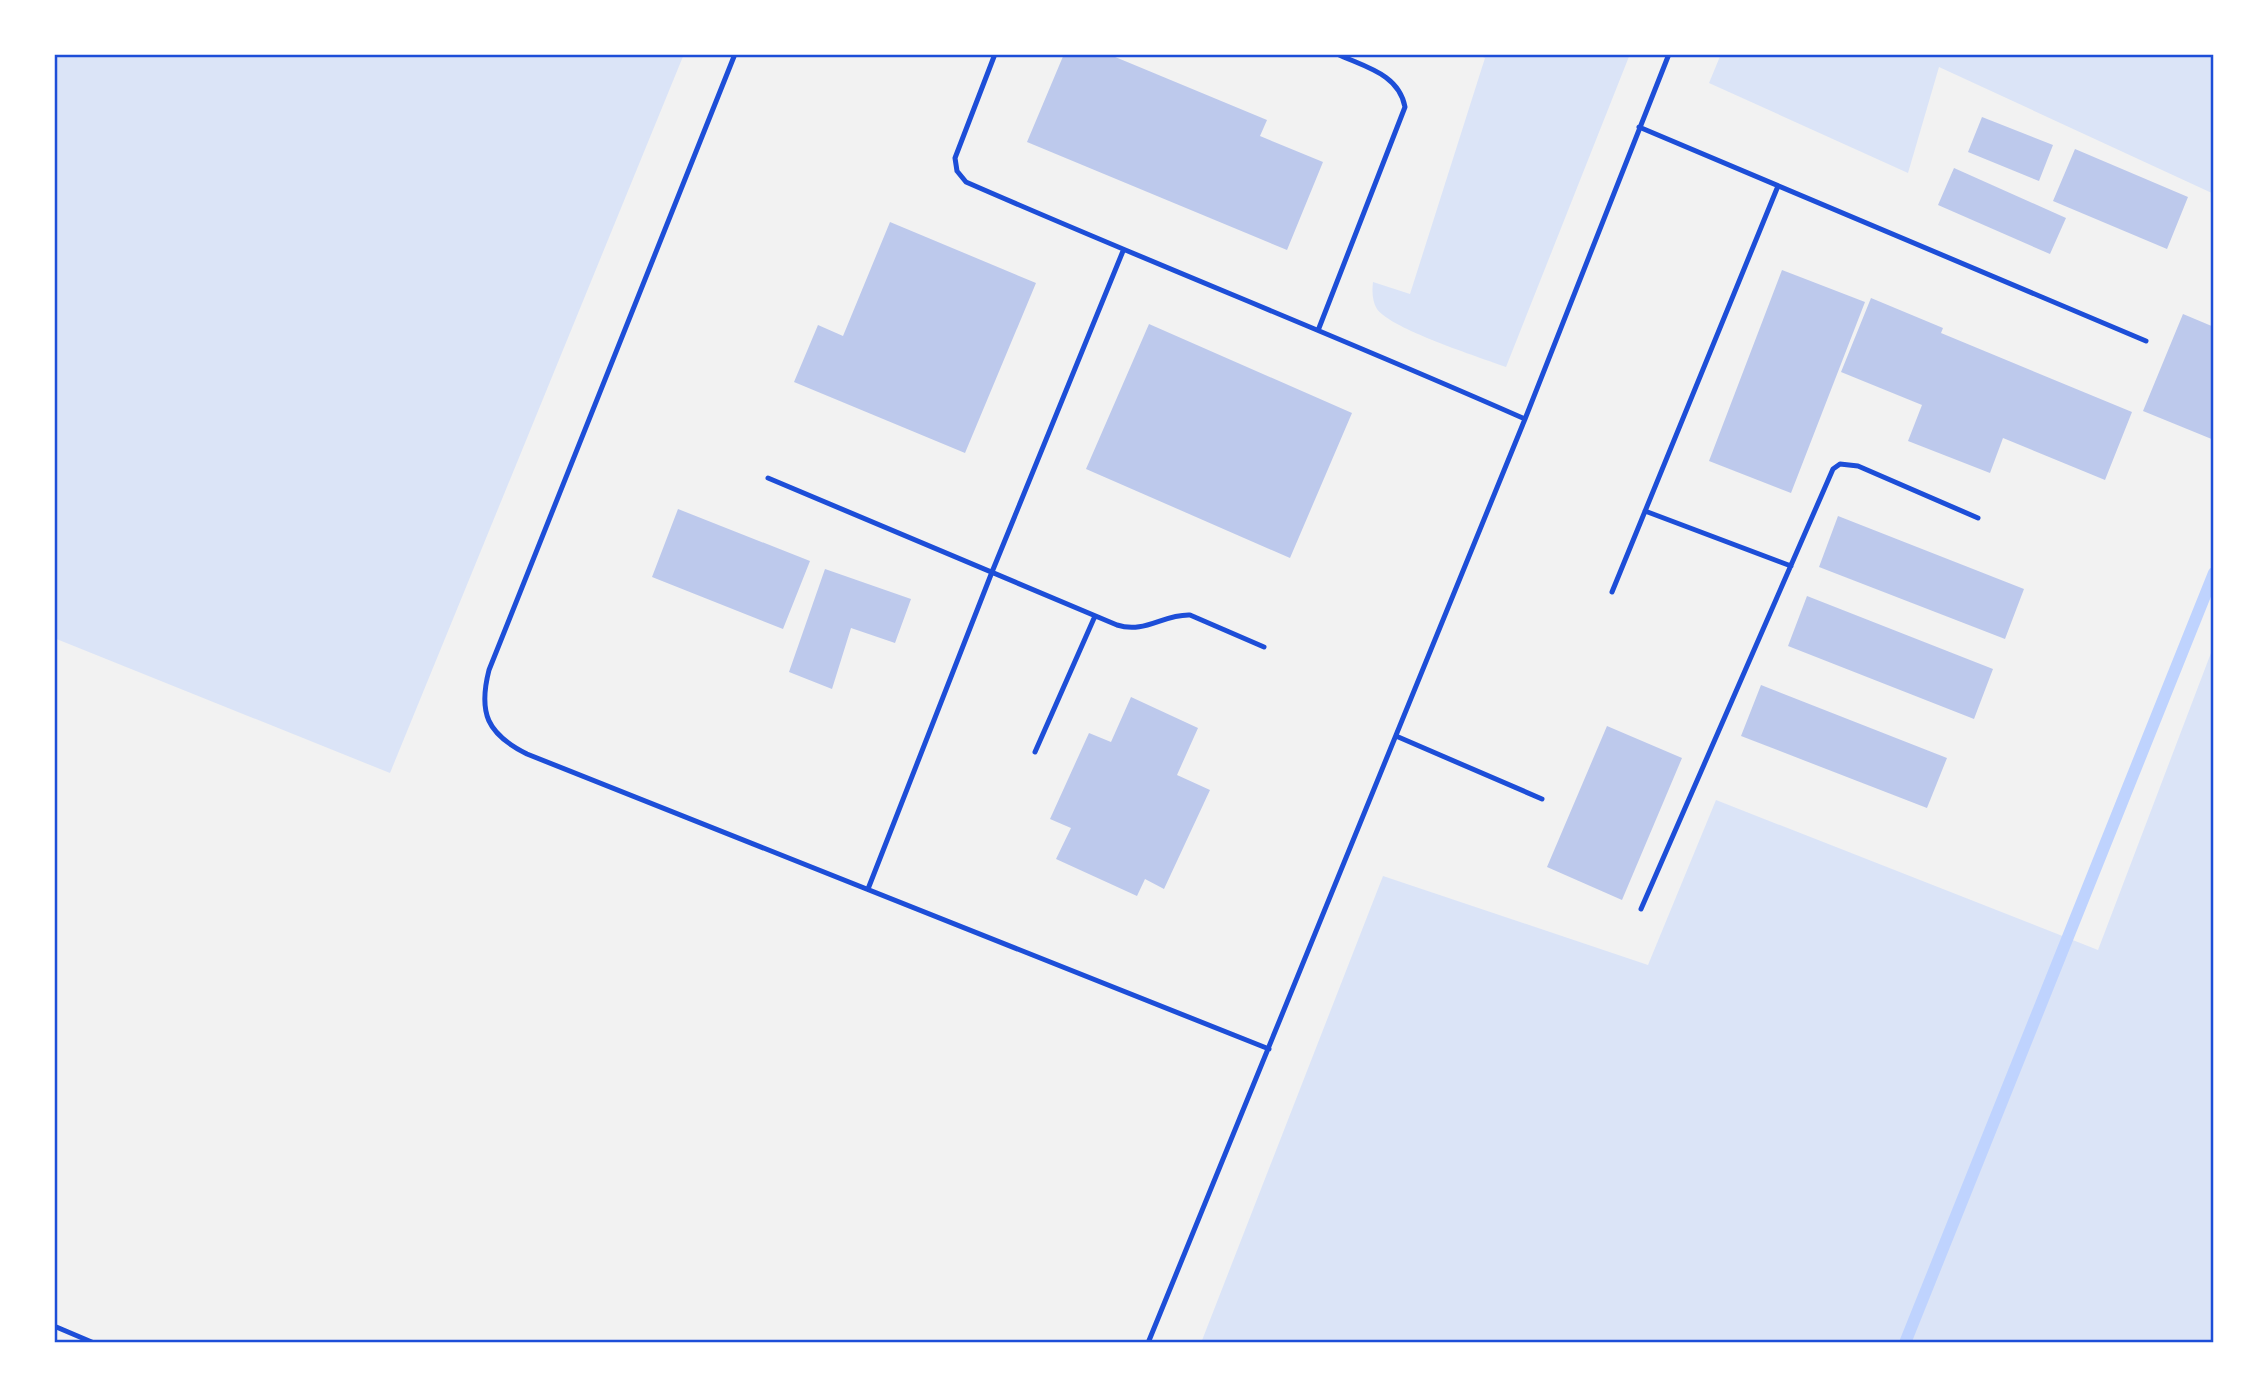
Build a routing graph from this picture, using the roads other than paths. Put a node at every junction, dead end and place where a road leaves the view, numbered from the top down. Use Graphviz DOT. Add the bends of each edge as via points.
graph roads {
  1 [pos="735,54"];
  2 [pos="995,54"];
  3 [pos="1337,54"];
  4 [pos="1669,54"];
  5 [pos="1639,127"];
  6 [pos="1778,186"];
  7 [pos="1123,251"];
  8 [pos="1319,328"];
  9 [pos="2146,341"];
  10 [pos="1525,419"];
  11 [pos="768,478"];
  12 [pos="1645,511"];
  13 [pos="1978,518"];
  14 [pos="1791,566"];
  15 [pos="992,572"];
  16 [pos="1612,592"];
  17 [pos="1095,615"];
  18 [pos="1264,647"];
  19 [pos="1396,736"];
  20 [pos="1035,752"];
  21 [pos="1542,799"];
  22 [pos="868,889"];
  23 [pos="1641,909"];
  24 [pos="1269,1049"];
  25 [pos="54,1326"];
  26 [pos="94,1343"];
  27 [pos="1148,1343"];
  1 -- 22 [label="lane" via="489,670 483,696 488,721 503,743"];
  2 -- 7 [label="lane" via="955,158 957,171 966,181"];
  3 -- 8 [label="lane" via="1394,80 1405,107"];
  4 -- 5 [label="lane"];
  5 -- 6 [label="lane"];
  5 -- 10 [label="lane"];
  6 -- 9 [label="lane"];
  6 -- 12 [label="lane"];
  7 -- 8 [label="lane"];
  7 -- 15 [label="lane"];
  8 -- 10 [label="lane"];
  10 -- 19 [label="lane"];
  11 -- 15 [label="lane"];
  12 -- 14 [label="lane"];
  12 -- 16 [label="lane"];
  13 -- 14 [label="lane" via="1858,466 1840,464 1829,477"];
  14 -- 23 [label="lane"];
  15 -- 17 [label="lane"];
  15 -- 22 [label="lane"];
  17 -- 18 [label="lane" via="1137,629 1190,615"];
  17 -- 20 [label="lane"];
  19 -- 21 [label="lane"];
  19 -- 24 [label="lane"];
  22 -- 24 [label="lane"];
  24 -- 27 [label="lane"];
  25 -- 26 [label="lane"];
}
